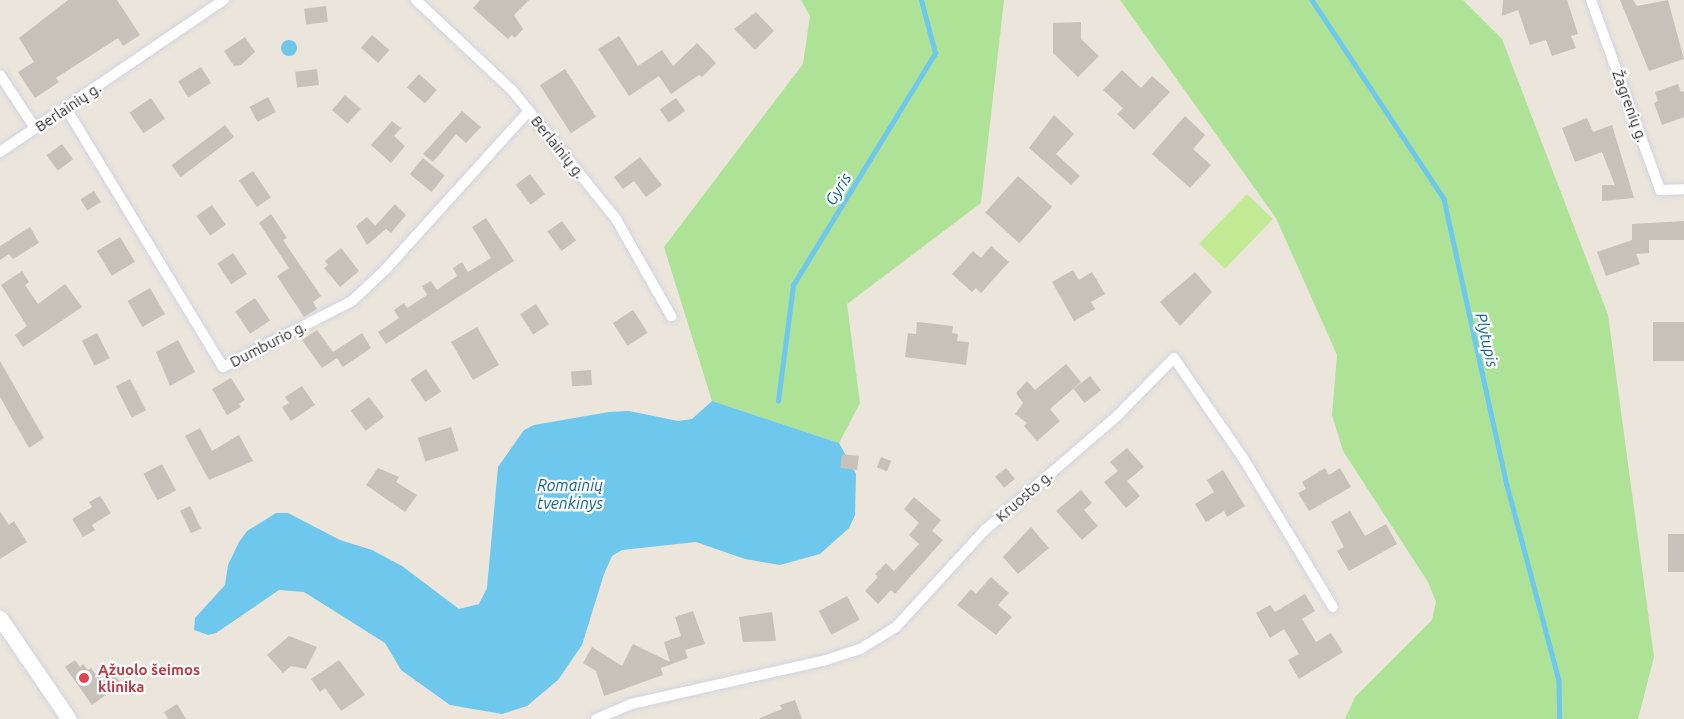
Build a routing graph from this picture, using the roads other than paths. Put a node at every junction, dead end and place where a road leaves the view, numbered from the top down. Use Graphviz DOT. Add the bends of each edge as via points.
graph roads {
  1 [pos="224,0"];
  2 [pos="416,0"];
  3 [pos="1591,0"];
  4 [pos="0,75"];
  5 [pos="66,108"];
  6 [pos="529,111"];
  7 [pos="35,128"];
  8 [pos="0,152"];
  9 [pos="1684,189"];
  10 [pos="671,316"];
  11 [pos="1333,607"];
  12 [pos="0,618"];
  13 [pos="69,719"];
  14 [pos="596,719"];
  1 -- 5 [label="street, Berlainių g."];
  2 -- 6 [label="street, Berlainių g." via="512,90"];
  3 -- 9 [label="street, Žagrenių g." via="1660,190"];
  4 -- 7 [label="street"];
  5 -- 6 [label="street, Dumburio g." via="223,367 352,301 386,269"];
  5 -- 7 [label="street, Berlainių g."];
  6 -- 10 [label="street, Berlainių g." via="616,219"];
  7 -- 8 [label="street, Berlainių g."];
  11 -- 14 [label="street, Kruosto g." via="1243,458 1174,358 1117,416 985,530 896,627 860,649 826,660 631,704"];
  12 -- 13 [label="main road"];
}
